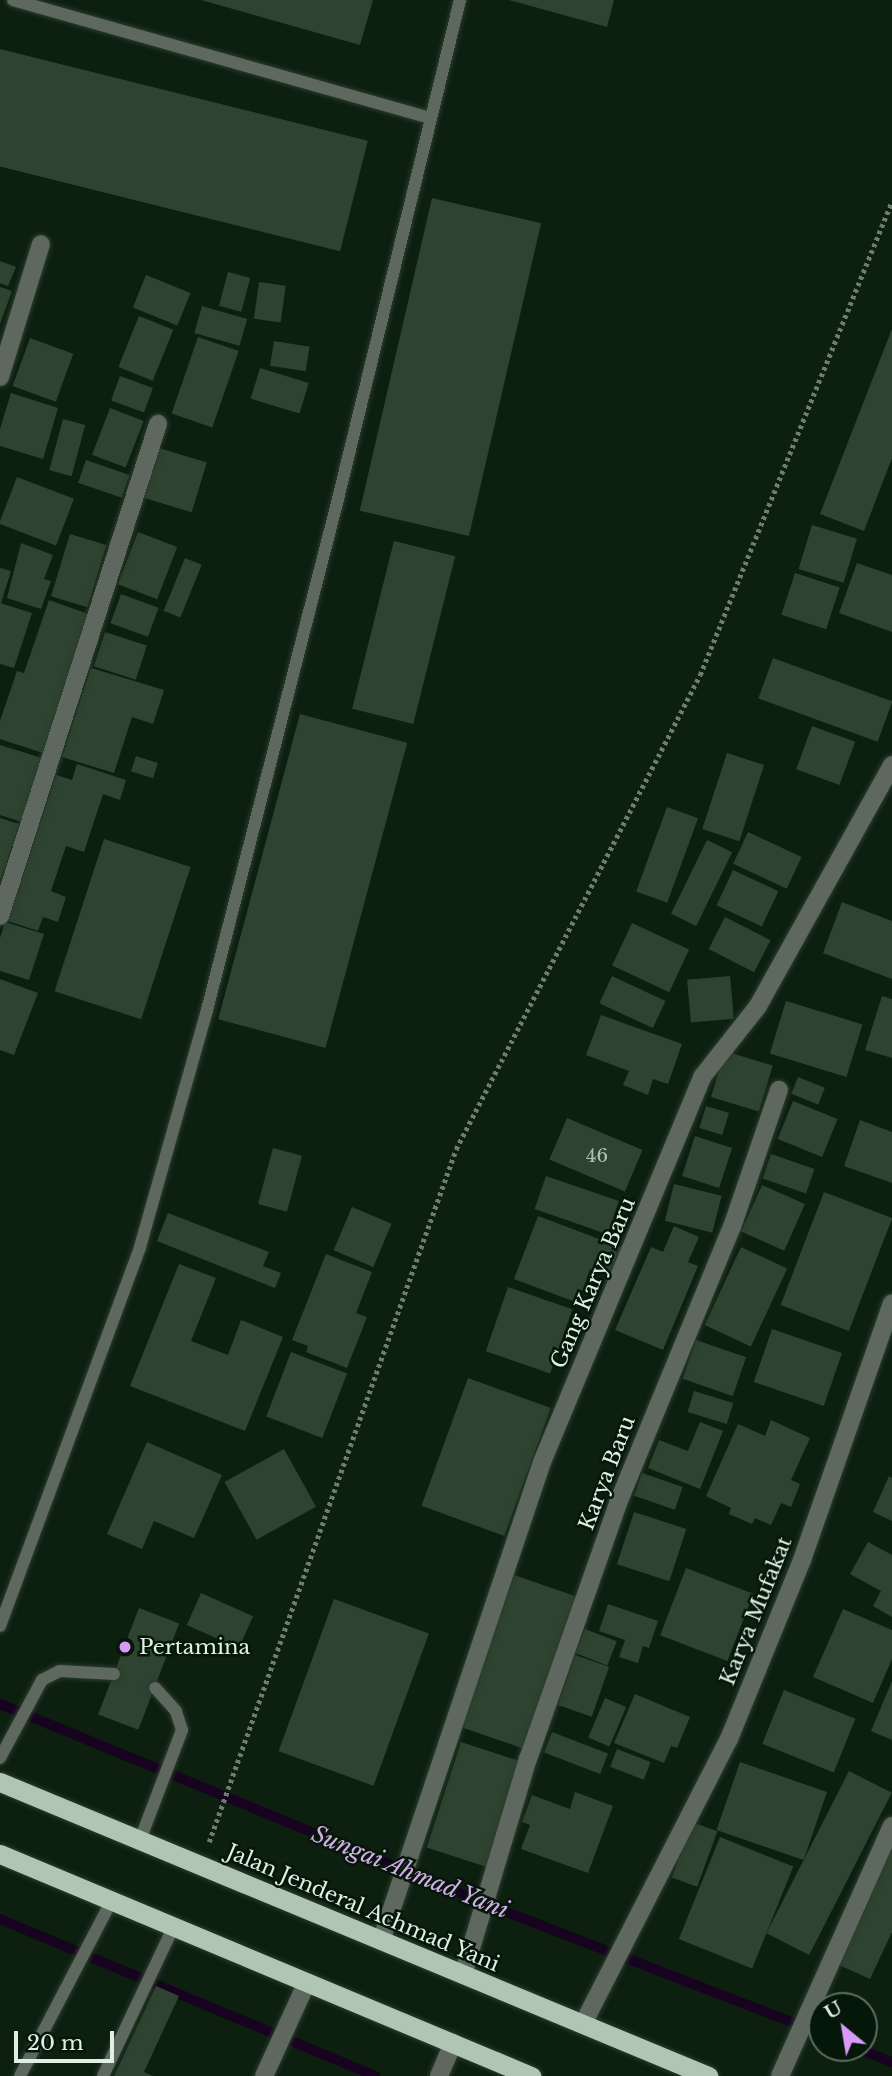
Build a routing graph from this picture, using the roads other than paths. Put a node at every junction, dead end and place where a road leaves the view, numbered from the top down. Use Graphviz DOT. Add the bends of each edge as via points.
graph roads {
  1 [pos="13,0"];
  2 [pos="460,0"];
  3 [pos="431,118"];
  4 [pos="41,244"];
  5 [pos="0,377"];
  6 [pos="158,424"];
  7 [pos="892,765"];
  8 [pos="0,916"];
  9 [pos="779,1090"];
  10 [pos="892,1303"];
  11 [pos="0,1626"];
  12 [pos="114,1674"];
  13 [pos="155,1688"];
  14 [pos="0,1758"];
  15 [pos="0,1782"];
  16 [pos="892,1826"];
  17 [pos="140,1840"];
  18 [pos="0,1854"];
  19 [pos="112,1900"];
  20 [pos="174,1926"];
  21 [pos="381,1941"];
  22 [pos="463,1975"];
  23 [pos="307,1982"];
  24 [pos="583,2024"];
  25 [pos="453,2043"];
  26 [pos="20,2076"];
  27 [pos="103,2076"];
  28 [pos="264,2076"];
  29 [pos="439,2076"];
  30 [pos="531,2076"];
  31 [pos="708,2076"];
  32 [pos="779,2076"];
  1 -- 3 [label="lane"];
  2 -- 3 [label="lane"];
  3 -- 11 [label="lane" via="209,1000 140,1247"];
  4 -- 5 [label="street"];
  6 -- 8 [label="street"];
  7 -- 21 [label="street, Gang Karya Baru" via="758,1006 702,1077 542,1462"];
  9 -- 22 [label="street, Karya Baru" via="732,1227 618,1503 528,1759"];
  10 -- 24 [label="street, Karya Mufakat" via="802,1560 729,1739"];
  12 -- 14 [label="lane" via="60,1671 42,1680"];
  13 -- 17 [label="lane" via="176,1711 181,1730"];
  15 -- 17 [label="highway, Jalan Jenderal Achmad Yani"];
  16 -- 32 [label="street"];
  17 -- 21 [label="highway, Jalan Jenderal Achmad Yani"];
  18 -- 19 [label="highway"];
  19 -- 20 [label="highway"];
  19 -- 26 [label="lane"];
  20 -- 23 [label="highway"];
  20 -- 27 [label="lane"];
  21 -- 22 [label="highway, Jalan Jenderal Achmad Yani"];
  22 -- 24 [label="highway, Jalan Jenderal Achmad Yani"];
  23 -- 25 [label="highway"];
  23 -- 28 [label="street"];
  24 -- 31 [label="highway, Jalan Jenderal Achmad Yani"];
  25 -- 29 [label="street"];
  25 -- 30 [label="highway"];
}
